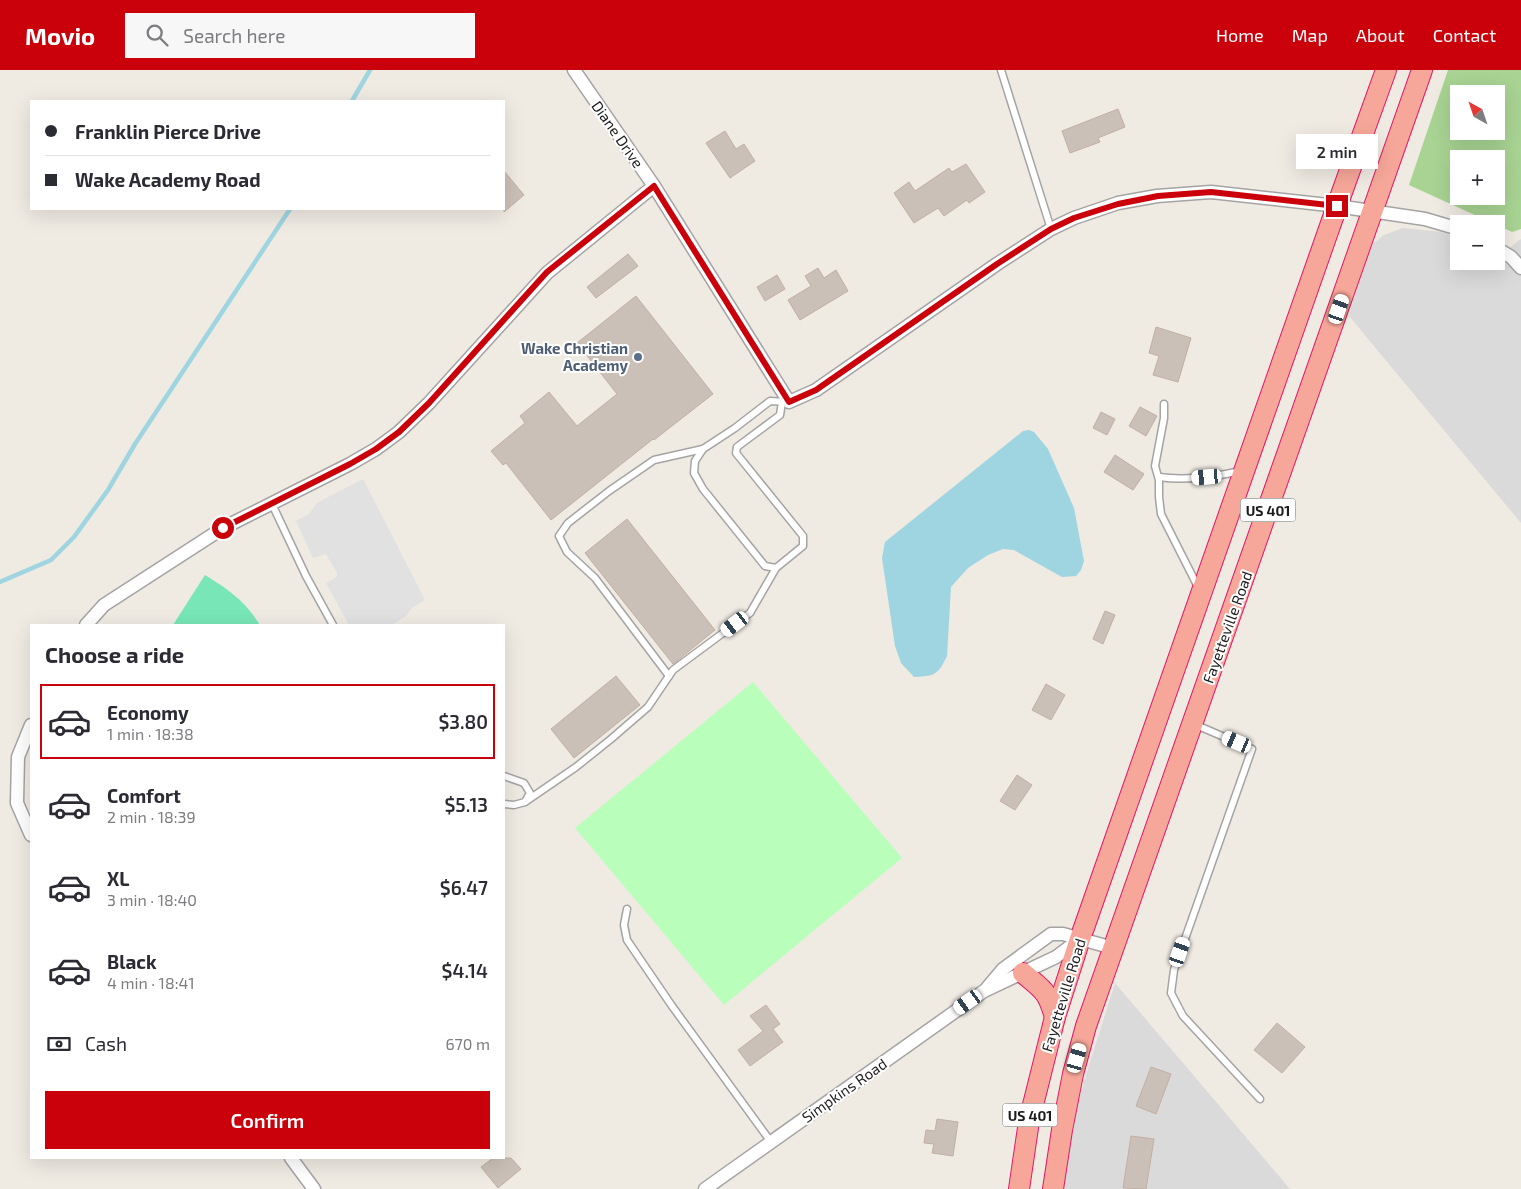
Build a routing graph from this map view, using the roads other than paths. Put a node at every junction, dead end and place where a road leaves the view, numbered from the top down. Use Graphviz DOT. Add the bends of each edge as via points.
graph roads {
  1 [pos="574,70"];
  2 [pos="1001,70"];
  3 [pos="1386,70"];
  4 [pos="1422,70"];
  5 [pos="654,186"];
  6 [pos="1337,206"];
  7 [pos="1373,212"];
  8 [pos="1450,226"];
  9 [pos="1051,229"];
  10 [pos="1505,253"];
  11 [pos="1521,268"];
  12 [pos="785,402"];
  13 [pos="1164,404"];
  14 [pos="703,449"];
  15 [pos="1244,470"];
  16 [pos="1158,477"];
  17 [pos="272,504"];
  18 [pos="776,568"];
  19 [pos="1201,593"];
  20 [pos="87,624"];
  21 [pos="332,624"];
  22 [pos="670,676"];
  23 [pos="1192,724"];
  24 [pos="30,727"];
  25 [pos="505,776"];
  26 [pos="525,802"];
  27 [pos="505,804"];
  28 [pos="30,833"];
  29 [pos="627,908"];
  30 [pos="1080,939"];
  31 [pos="1113,948"];
  32 [pos="1023,973"];
  33 [pos="984,991"];
  34 [pos="1055,1017"];
  35 [pos="1260,1099"];
  36 [pos="771,1142"];
  37 [pos="292,1159"];
  38 [pos="314,1189"];
  39 [pos="705,1189"];
  40 [pos="1019,1189"];
  41 [pos="1053,1189"];
  1 -- 5 [label="street, Diane Drive"];
  2 -- 9 [label="lane"];
  3 -- 6 [label="highway, Fayetteville Road / US 401"];
  4 -- 7 [label="highway, Fayetteville Road / US 401"];
  5 -- 12 [label="street, Diane Drive"];
  5 -- 17 [label="street" via="547,272 399,432 350,464"];
  6 -- 7 [label="street"];
  6 -- 9 [label="street" via="1211,192 1158,196 1118,204"];
  6 -- 15 [label="highway, Fayetteville Road / US 401"];
  7 -- 8 [label="street" via="1425,219"];
  7 -- 23 [label="highway, Fayetteville Road / US 401"];
  9 -- 12 [label="street" via="816,390"];
  10 -- 11 [label="street"];
  12 -- 14 [label="lane" via="770,401"];
  12 -- 18 [label="lane" via="780,414 737,447 736,453 803,536 802,546"];
  13 -- 16 [label="lane" via="1155,466"];
  14 -- 18 [label="lane" via="695,461 694,473 703,490 765,566"];
  14 -- 22 [label="lane" via="654,460 575,517 559,536 567,552 595,578"];
  15 -- 16 [label="lane" via="1176,480"];
  15 -- 19 [label="highway, Fayetteville Road / US 401"];
  16 -- 19 [label="lane" via="1161,514"];
  17 -- 20 [label="street" via="223,528 104,605"];
  17 -- 21 [label="lane"];
  18 -- 22 [label="lane" via="750,613 673,670"];
  19 -- 30 [label="highway, Fayetteville Road / US 401"];
  22 -- 26 [label="lane" via="648,707 576,767"];
  23 -- 31 [label="highway, Fayetteville Road / US 401"];
  23 -- 35 [label="lane" via="1252,748 1174,970 1171,993 1183,1016"];
  24 -- 28 [label="street" via="18,757 18,803"];
  25 -- 26 [label="lane" via="524,782 530,794"];
  26 -- 27 [label="lane"];
  29 -- 36 [label="lane" via="624,925 627,940"];
  30 -- 31 [label="street, Simpkins Road"];
  30 -- 32 [label="street, Simpkins Road" via="1056,957"];
  30 -- 33 [label="street, Simpkins Road" via="1051,934 1003,969"];
  30 -- 34 [label="highway, Fayetteville Road / US 401"];
  31 -- 41 [label="highway, Fayetteville Road / US 401" via="1073,1074"];
  32 -- 33 [label="street, Simpkins Road"];
  32 -- 34 [label="highway" via="1049,996"];
  33 -- 36 [label="street, Simpkins Road"];
  34 -- 40 [label="highway, Fayetteville Road / US 401" via="1029,1121"];
  36 -- 39 [label="street, Simpkins Road"];
  37 -- 38 [label="street"];
}
